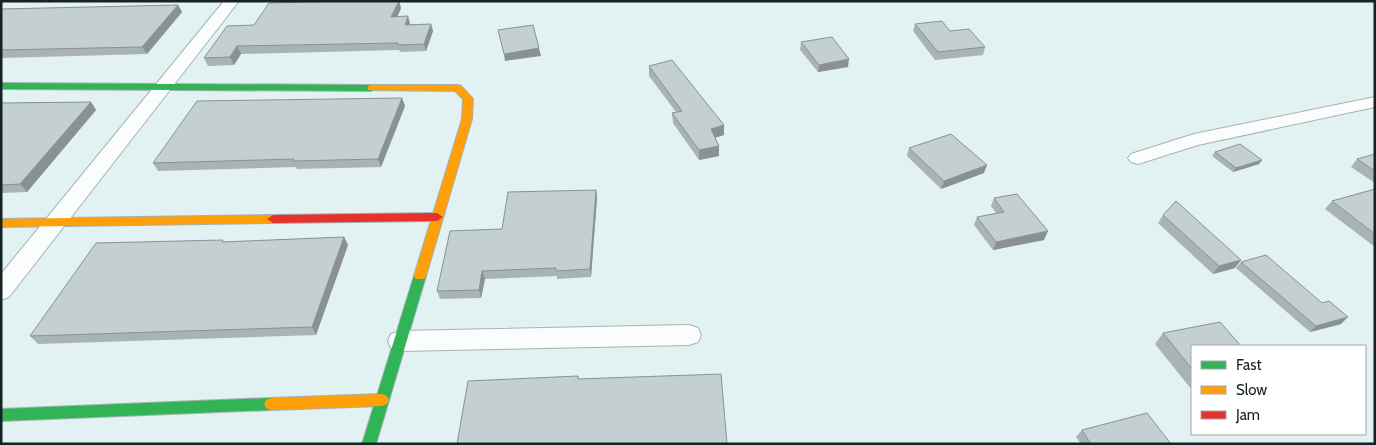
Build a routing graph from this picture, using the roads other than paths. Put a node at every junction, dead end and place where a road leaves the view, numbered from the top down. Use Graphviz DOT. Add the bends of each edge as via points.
graph roads {
  1 [pos="232,1"];
  2 [pos="1,86"];
  3 [pos="166,87"];
  4 [pos="1375,102"];
  5 [pos="1138,158"];
  6 [pos="437,217"];
  7 [pos="1,223"];
  8 [pos="57,223"];
  9 [pos="1,291"];
  10 [pos="690,335"];
  11 [pos="400,340"];
  12 [pos="382,400"];
  13 [pos="1,415"];
  14 [pos="369,444"];
  1 -- 3 [label="street"];
  2 -- 3 [label="street"];
  3 -- 6 [label="street" via="458,88 468,99 467,119"];
  3 -- 8 [label="street"];
  4 -- 5 [label="street" via="1194,140"];
  6 -- 8 [label="street"];
  6 -- 11 [label="street"];
  7 -- 8 [label="street"];
  8 -- 9 [label="street"];
  10 -- 11 [label="street"];
  11 -- 12 [label="street"];
  12 -- 13 [label="street"];
  12 -- 14 [label="street"];
}
